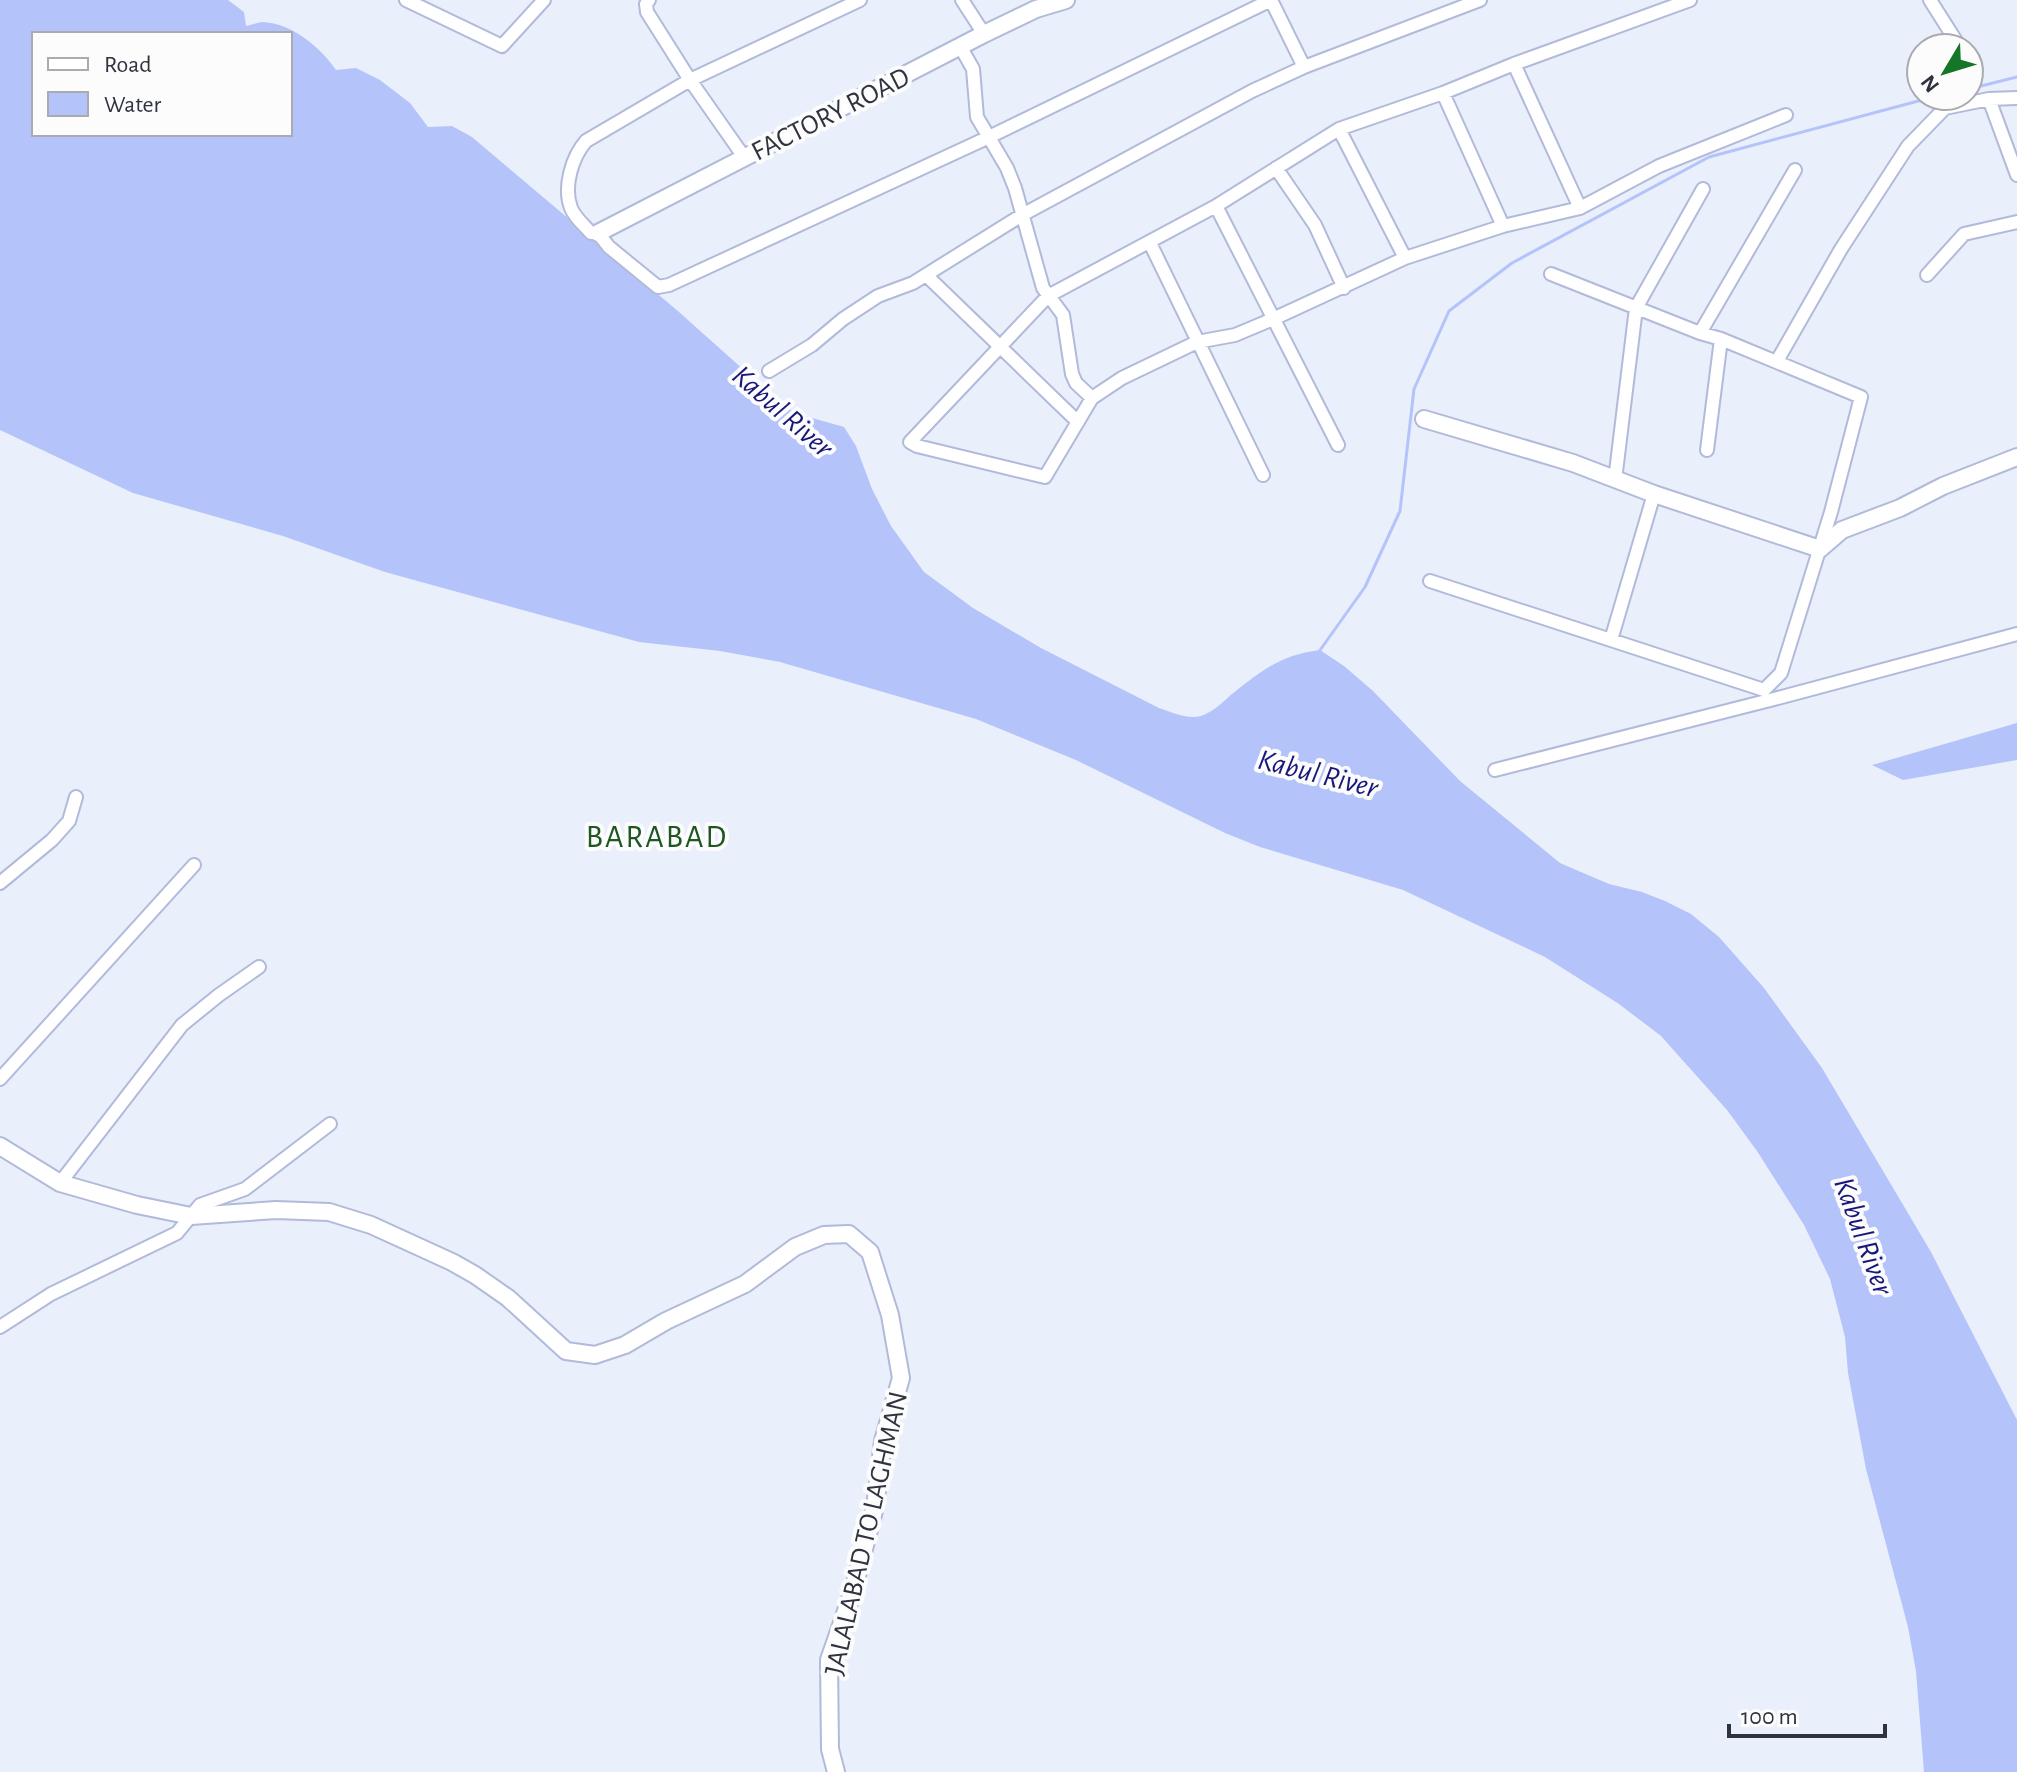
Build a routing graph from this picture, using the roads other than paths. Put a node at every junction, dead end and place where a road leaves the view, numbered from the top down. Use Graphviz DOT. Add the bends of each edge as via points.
graph roads {
  1 [pos="406,0"];
  2 [pos="544,0"];
  3 [pos="649,0"];
  4 [pos="860,0"];
  5 [pos="962,0"];
  6 [pos="1066,0"];
  7 [pos="1271,0"];
  8 [pos="1480,0"];
  9 [pos="1690,0"];
  10 [pos="1930,0"];
  11 [pos="531,5"];
  12 [pos="1950,32"];
  13 [pos="984,34"];
  14 [pos="960,46"];
  15 [pos="1514,64"];
  16 [pos="1304,67"];
  17 [pos="690,80"];
  18 [pos="1443,93"];
  19 [pos="2017,98"];
  20 [pos="1989,99"];
  21 [pos="1786,115"];
  22 [pos="1339,129"];
  23 [pos="987,138"];
  24 [pos="744,157"];
  25 [pos="1276,168"];
  26 [pos="1795,170"];
  27 [pos="2017,175"];
  28 [pos="1703,189"];
  29 [pos="1216,206"];
  30 [pos="1580,208"];
  31 [pos="1022,215"];
  32 [pos="2017,222"];
  33 [pos="1503,226"];
  34 [pos="598,233"];
  35 [pos="1150,243"];
  36 [pos="1405,258"];
  37 [pos="1551,274"];
  38 [pos="926,275"];
  39 [pos="1927,275"];
  40 [pos="1344,288"];
  41 [pos="1048,296"];
  42 [pos="1636,308"];
  43 [pos="1273,319"];
  44 [pos="1700,333"];
  45 [pos="1721,339"];
  46 [pos="1197,342"];
  47 [pos="1001,348"];
  48 [pos="1777,361"];
  49 [pos="769,371"];
  50 [pos="1092,398"];
  51 [pos="1424,419"];
  52 [pos="1078,422"];
  53 [pos="1338,445"];
  54 [pos="1707,450"];
  55 [pos="2017,457"];
  56 [pos="1263,475"];
  57 [pos="1615,480"];
  58 [pos="1654,494"];
  59 [pos="1820,549"];
  60 [pos="1430,581"];
  61 [pos="2017,634"];
  62 [pos="1611,640"];
  63 [pos="1495,770"];
  64 [pos="76,797"];
  65 [pos="194,865"];
  66 [pos="0,883"];
  67 [pos="259,967"];
  68 [pos="0,1079"];
  69 [pos="330,1124"];
  70 [pos="0,1146"];
  71 [pos="60,1183"];
  72 [pos="191,1216"];
  73 [pos="0,1327"];
  74 [pos="836,1772"];
  1 -- 11 [label="street" via="502,46"];
  2 -- 11 [label="street"];
  3 -- 17 [label="street" via="647,12"];
  4 -- 17 [label="street"];
  5 -- 13 [label="street"];
  6 -- 13 [label="street, FACTORY ROAD"];
  7 -- 16 [label="street"];
  7 -- 23 [label="street"];
  8 -- 16 [label="street"];
  9 -- 15 [label="street"];
  10 -- 12 [label="street"];
  13 -- 14 [label="street, FACTORY ROAD"];
  14 -- 23 [label="street" via="973,69 977,117"];
  14 -- 24 [label="street, FACTORY ROAD"];
  15 -- 18 [label="street"];
  15 -- 30 [label="street"];
  16 -- 31 [label="street"];
  17 -- 24 [label="street"];
  17 -- 34 [label="street" via="580,147 568,177 570,205 582,224"];
  18 -- 22 [label="street"];
  18 -- 33 [label="street"];
  19 -- 20 [label="street"];
  20 -- 27 [label="street"];
  20 -- 48 [label="street" via="1945,108 1908,146"];
  21 -- 30 [label="street" via="1659,166"];
  22 -- 25 [label="street"];
  22 -- 36 [label="street"];
  23 -- 31 [label="street" via="1007,168"];
  23 -- 34 [label="street" via="669,285 658,287"];
  24 -- 34 [label="street, FACTORY ROAD"];
  25 -- 29 [label="street"];
  25 -- 40 [label="street" via="1315,225"];
  26 -- 44 [label="street"];
  28 -- 42 [label="street"];
  29 -- 35 [label="street"];
  29 -- 43 [label="street"];
  30 -- 33 [label="street"];
  31 -- 38 [label="street"];
  31 -- 41 [label="street"];
  32 -- 39 [label="street" via="1964,234"];
  33 -- 36 [label="street"];
  35 -- 41 [label="street"];
  35 -- 46 [label="street"];
  36 -- 40 [label="street"];
  37 -- 42 [label="street"];
  38 -- 47 [label="street"];
  38 -- 49 [label="street" via="878,296"];
  40 -- 43 [label="street"];
  41 -- 47 [label="street"];
  41 -- 50 [label="street" via="1063,315 1076,383"];
  42 -- 44 [label="street"];
  42 -- 57 [label="street"];
  43 -- 46 [label="street" via="1235,335"];
  43 -- 53 [label="street"];
  44 -- 45 [label="street"];
  45 -- 48 [label="street"];
  45 -- 54 [label="street"];
  46 -- 50 [label="street"];
  46 -- 56 [label="street"];
  47 -- 52 [label="street"];
  47 -- 52 [label="street" via="910,442 1045,477"];
  48 -- 59 [label="street" via="1861,397"];
  50 -- 52 [label="street"];
  51 -- 57 [label="street"];
  55 -- 59 [label="street" via="1842,530"];
  57 -- 58 [label="street"];
  58 -- 59 [label="street"];
  58 -- 62 [label="street"];
  59 -- 62 [label="street" via="1781,673 1764,690"];
  60 -- 62 [label="street"];
  61 -- 63 [label="street"];
  64 -- 66 [label="street" via="69,821"];
  65 -- 68 [label="street"];
  67 -- 71 [label="street" via="182,1025"];
  69 -- 72 [label="street" via="245,1189 200,1205"];
  70 -- 71 [label="street, JALALABAD TO LAGHMAN"];
  71 -- 72 [label="street, JALALABAD TO LAGHMAN"];
  72 -- 73 [label="street" via="177,1233 51,1294"];
  72 -- 74 [label="street, JALALABAD TO LAGHMAN" via="329,1212 371,1225 475,1275 566,1351 595,1355 745,1284 795,1247 824,1235 849,1234 870,1252 890,1315 901,1378 883,1441 875,1507 829,1660 830,1749"];
}
